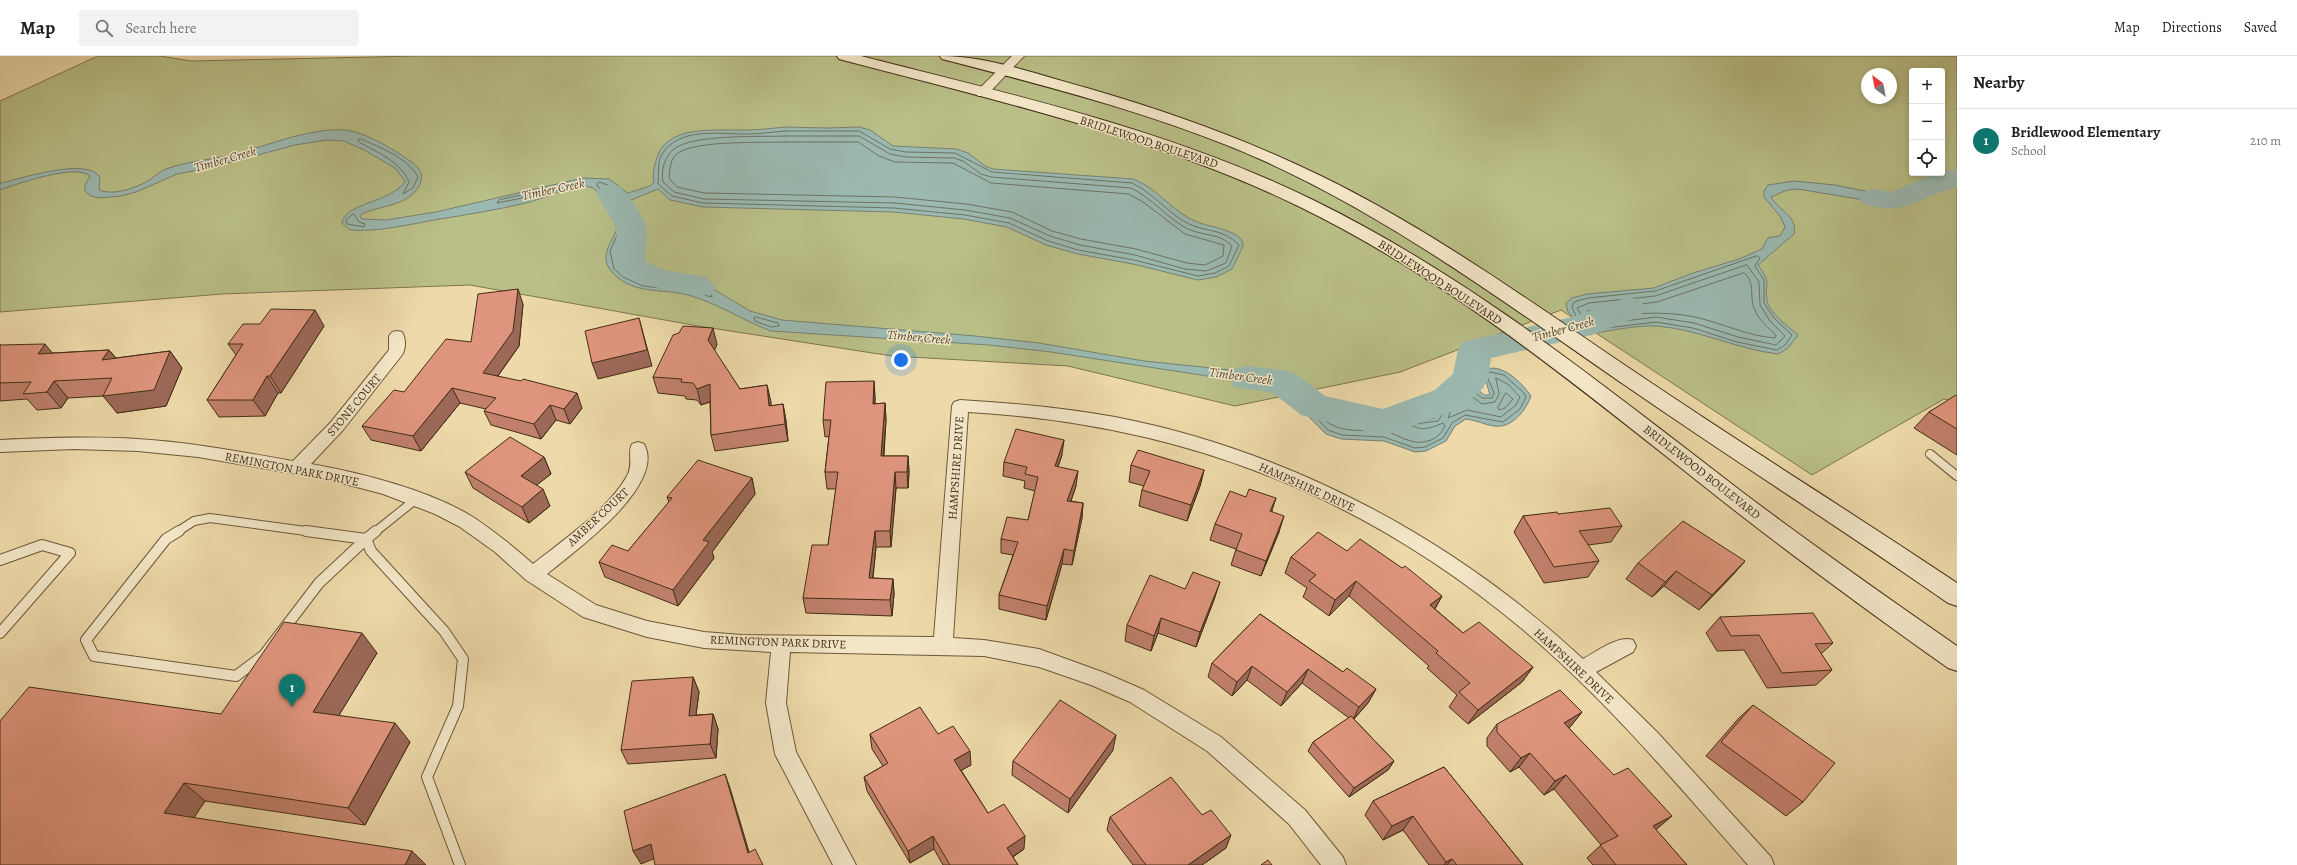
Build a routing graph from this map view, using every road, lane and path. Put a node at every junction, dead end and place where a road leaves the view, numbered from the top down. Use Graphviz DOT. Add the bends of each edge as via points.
graph roads {
  1 [pos="844,56"];
  2 [pos="947,56"];
  3 [pos="1018,56"];
  4 [pos="1004,70"];
  5 [pos="982,93"];
  6 [pos="397,336"];
  7 [pos="0,446"];
  8 [pos="638,448"];
  9 [pos="1930,454"];
  10 [pos="298,467"];
  11 [pos="1957,476"];
  12 [pos="415,500"];
  13 [pos="366,539"];
  14 [pos="0,560"];
  15 [pos="533,575"];
  16 [pos="1957,596"];
  17 [pos="0,633"];
  18 [pos="781,644"];
  19 [pos="943,646"];
  20 [pos="1626,646"];
  21 [pos="1957,660"];
  22 [pos="1581,670"];
  23 [pos="460,865"];
  24 [pos="845,865"];
  25 [pos="1335,865"];
  26 [pos="1763,865"];
  1 -- 5 [label="main road, BRIDLEWOOD BOULEVARD"];
  2 -- 4 [label="main road, BRIDLEWOOD BOULEVARD"];
  3 -- 4 [label="street"];
  4 -- 5 [label="street"];
  4 -- 16 [label="main road, BRIDLEWOOD BOULEVARD" via="1154,112 1266,156 1381,214 1499,288"];
  5 -- 21 [label="main road, BRIDLEWOOD BOULEVARD" via="1155,141 1233,170 1370,236 1471,300 1573,372 1734,499"];
  6 -- 10 [label="street, STONE COURT" via="397,351 337,426"];
  7 -- 10 [label="street, REMINGTON PARK DRIVE" via="74,443 138,445 198,451"];
  8 -- 15 [label="street, AMBER COURT" via="641,465 634,483 624,495"];
  9 -- 11 [label="lane"];
  10 -- 12 [label="street, REMINGTON PARK DRIVE" via="386,488"];
  12 -- 13 [label="lane"];
  12 -- 15 [label="street, REMINGTON PARK DRIVE" via="441,509 466,522"];
  13 -- 13 [label="lane" via="210,518 194,521 166,539 86,640 94,656 236,676 264,655 319,583"];
  13 -- 23 [label="lane" via="371,551 444,630 464,659 458,706 427,776"];
  14 -- 17 [label="lane" via="42,545 70,553"];
  15 -- 18 [label="street, REMINGTON PARK DRIVE" via="590,611 647,629 704,640"];
  18 -- 19 [label="street, REMINGTON PARK DRIVE"];
  18 -- 24 [label="street" via="776,703 786,754"];
  19 -- 22 [label="street, HAMPSHIRE DRIVE" via="960,406 1012,409 1136,428 1257,464 1309,485 1369,515 1450,565 1528,623"];
  19 -- 25 [label="street, REMINGTON PARK DRIVE" via="984,648 1039,658 1137,696 1214,744 1256,779 1297,818"];
  20 -- 22 [label="street"];
  22 -- 26 [label="street, HAMPSHIRE DRIVE" via="1642,730"];
}
